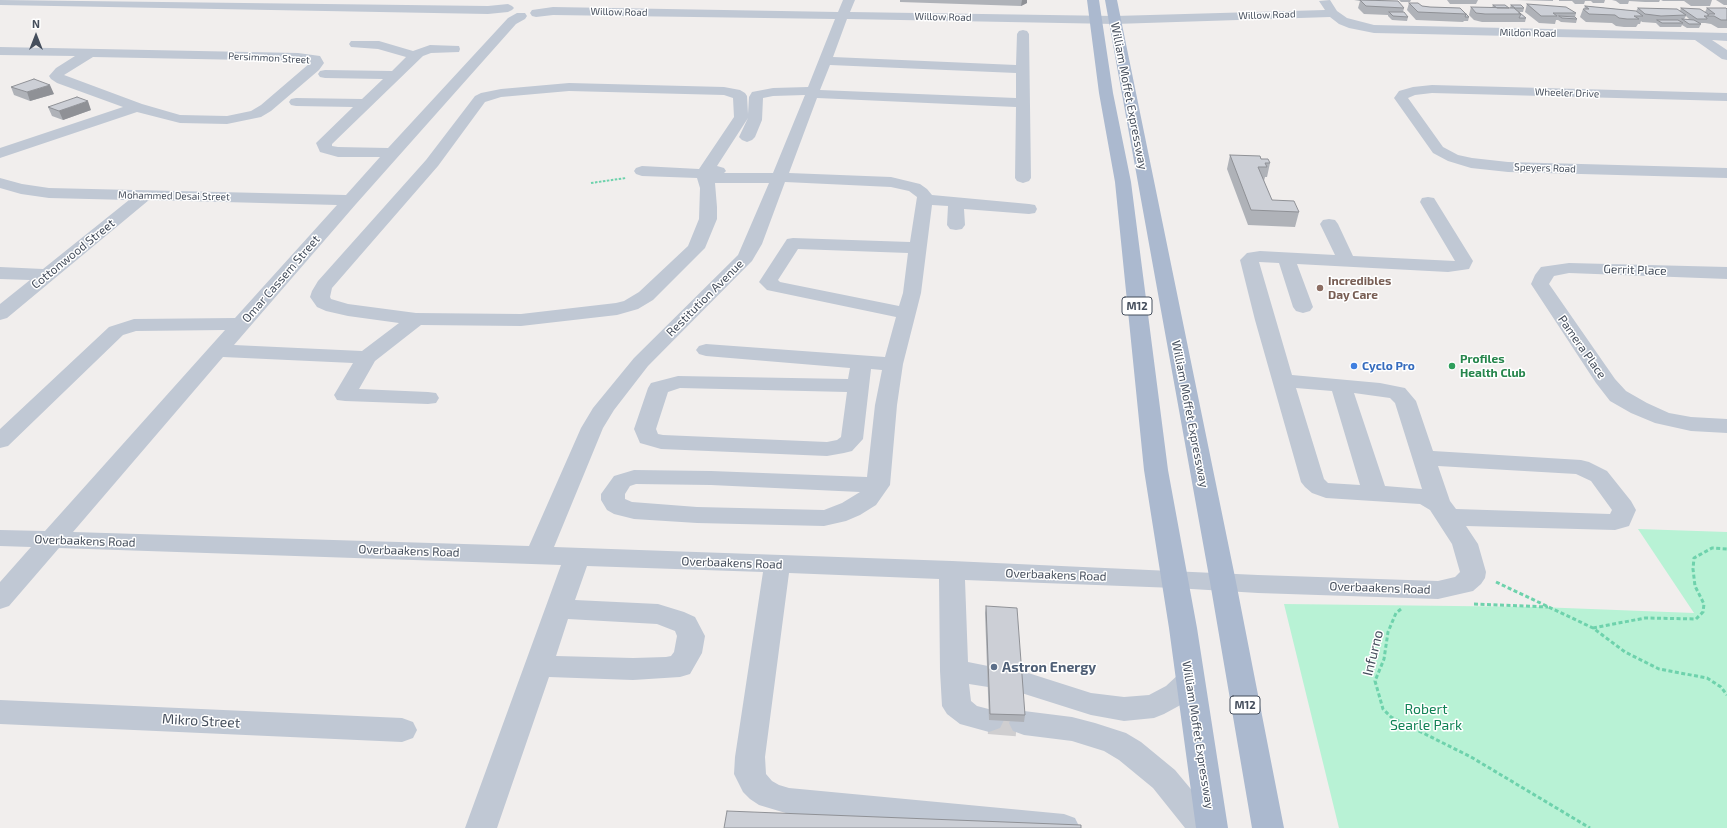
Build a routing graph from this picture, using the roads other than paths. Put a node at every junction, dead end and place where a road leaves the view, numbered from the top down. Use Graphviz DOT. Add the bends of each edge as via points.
graph roads {
  1 [pos="1111,0"];
  2 [pos="1324,0"];
  3 [pos="0,2"];
  4 [pos="894,5"];
  5 [pos="535,7"];
  6 [pos="1026,7"];
  7 [pos="847,8"];
  8 [pos="1101,13"];
  9 [pos="1333,13"];
  10 [pos="511,15"];
  11 [pos="1023,34"];
  12 [pos="1699,37"];
  13 [pos="1727,38"];
  14 [pos="355,44"];
  15 [pos="454,49"];
  16 [pos="0,51"];
  17 [pos="90,53"];
  18 [pos="415,56"];
  19 [pos="1727,56"];
  20 [pos="825,61"];
  21 [pos="1022,69"];
  22 [pos="326,74"];
  23 [pos="394,75"];
  24 [pos="1408,92"];
  25 [pos="812,93"];
  26 [pos="1727,97"];
  27 [pos="296,102"];
  28 [pos="365,103"];
  29 [pos="1022,103"];
  30 [pos="137,107"];
  31 [pos="747,137"];
  32 [pos="0,153"];
  33 [pos="393,153"];
  34 [pos="642,171"];
  35 [pos="1727,173"];
  36 [pos="704,174"];
  37 [pos="780,177"];
  38 [pos="1023,178"];
  39 [pos="0,183"];
  40 [pos="145,195"];
  41 [pos="350,200"];
  42 [pos="925,200"];
  43 [pos="956,202"];
  44 [pos="1428,202"];
  45 [pos="1029,209"];
  46 [pos="1329,224"];
  47 [pos="956,225"];
  48 [pos="919,248"];
  49 [pos="1286,258"];
  50 [pos="1346,260"];
  51 [pos="1727,273"];
  52 [pos="0,274"];
  53 [pos="48,275"];
  54 [pos="1544,275"];
  55 [pos="1303,307"];
  56 [pos="0,314"];
  57 [pos="907,314"];
  58 [pos="416,319"];
  59 [pos="242,324"];
  60 [pos="706,350"];
  61 [pos="218,351"];
  62 [pos="367,357"];
  63 [pos="861,362"];
  64 [pos="893,364"];
  65 [pos="1283,381"];
  66 [pos="858,386"];
  67 [pos="1341,386"];
  68 [pos="428,398"];
  69 [pos="1727,426"];
  70 [pos="0,441"];
  71 [pos="1424,458"];
  72 [pos="878,485"];
  73 [pos="1375,494"];
  74 [pos="1444,510"];
  75 [pos="0,538"];
  76 [pos="52,540"];
  77 [pos="538,555"];
  78 [pos="577,556"];
  79 [pos="776,565"];
  80 [pos="952,570"];
  81 [pos="1175,579"];
  82 [pos="1223,582"];
  83 [pos="0,599"];
  84 [pos="559,609"];
  85 [pos="539,666"];
  86 [pos="954,671"];
  87 [pos="988,676"];
  88 [pos="1190,681"];
  89 [pos="1022,682"];
  90 [pos="0,712"];
  91 [pos="989,720"];
  92 [pos="1024,723"];
  93 [pos="402,730"];
  94 [pos="481,828"];
  95 [pos="1064,828"];
  96 [pos="1204,828"];
  97 [pos="1212,828"];
  98 [pos="1268,828"];
  1 -- 8 [label="main road, William Moffet Expressway / M12"];
  2 -- 9 [label="street"];
  3 -- 10 [label="street" via="488,10"];
  4 -- 6 [label="street"];
  5 -- 7 [label="street, Willow Road" via="553,11"];
  5 -- 10 [label="street, Willow Road"];
  7 -- 8 [label="street, Willow Road"];
  7 -- 20 [label="street, Restitution Avenue"];
  8 -- 9 [label="street, Willow Road"];
  8 -- 81 [label="main road, William Moffet Expressway / M12" via="1156,470"];
  8 -- 82 [label="main road, William Moffet Expressway / M12"];
  9 -- 12 [label="street, Mildon Road" via="1353,25 1374,29"];
  10 -- 33 [label="street, Omar Cassem Street"];
  11 -- 21 [label="street"];
  12 -- 13 [label="street, Mildon Road"];
  12 -- 19 [label="street"];
  14 -- 18 [label="street" via="379,45"];
  15 -- 18 [label="street" via="425,50"];
  16 -- 17 [label="street, Persimmon Street"];
  17 -- 30 [label="street, Persimmon Street" via="56,76"];
  17 -- 30 [label="street, Persimmon Street" via="298,57 311,58 317,63 262,111 244,117 220,120 180,119"];
  18 -- 23 [label="street"];
  20 -- 21 [label="street"];
  20 -- 25 [label="street, Restitution Avenue"];
  21 -- 29 [label="street"];
  22 -- 23 [label="street"];
  23 -- 28 [label="street"];
  24 -- 26 [label="street, Wheeler Drive" via="1432,89"];
  24 -- 35 [label="street, Speyers Road" via="1402,96 1402,101 1438,150 1471,163"];
  25 -- 29 [label="street"];
  25 -- 31 [label="street" via="773,92 757,95 755,120"];
  25 -- 37 [label="street, Restitution Avenue"];
  27 -- 28 [label="street"];
  28 -- 33 [label="street" via="327,139 324,147 338,152"];
  29 -- 38 [label="street"];
  30 -- 32 [label="street"];
  33 -- 41 [label="street, Omar Cassem Street"];
  34 -- 36 [label="street"];
  36 -- 37 [label="street" via="713,178"];
  36 -- 58 [label="street" via="708,188 708,219 696,248 646,296 631,305 605,311 521,320"];
  36 -- 58 [label="street" via="741,117 738,94 724,91 569,87 500,93 480,99 428,169 321,291 320,297 324,303 333,307"];
  37 -- 42 [label="street" via="905,184 921,192"];
  37 -- 77 [label="street, Restitution Avenue" via="746,257 641,362 604,408 592,428"];
  39 -- 40 [label="street, Mohammed Desai Street" via="35,192"];
  40 -- 41 [label="street, Mohammed Desai Street"];
  40 -- 53 [label="street, Cottonwood Street"];
  41 -- 59 [label="street, Omar Cassem Street"];
  42 -- 43 [label="street"];
  42 -- 48 [label="street"];
  43 -- 45 [label="street"];
  43 -- 47 [label="street"];
  44 -- 50 [label="street" via="1464,261 1463,265 1448,267"];
  46 -- 50 [label="street"];
  48 -- 57 [label="street"];
  48 -- 57 [label="street" via="793,243 768,282 774,286"];
  49 -- 50 [label="street"];
  49 -- 55 [label="street"];
  49 -- 65 [label="street" via="1253,257 1249,260"];
  51 -- 54 [label="street, Gerrit Place" via="1569,268"];
  52 -- 53 [label="street"];
  53 -- 56 [label="street, Cottonwood Street"];
  54 -- 69 [label="street, Pamera Place" via="1540,284 1544,292 1618,396 1663,418"];
  57 -- 64 [label="street"];
  58 -- 62 [label="street"];
  59 -- 61 [label="street, Omar Cassem Street"];
  59 -- 70 [label="street" via="134,324 116,331"];
  60 -- 63 [label="street"];
  61 -- 62 [label="street"];
  61 -- 76 [label="street, Omar Cassem Street"];
  62 -- 68 [label="street" via="345,395"];
  63 -- 64 [label="street"];
  63 -- 66 [label="street"];
  64 -- 72 [label="street"];
  65 -- 67 [label="street"];
  65 -- 73 [label="street" via="1313,482 1326,490"];
  66 -- 66 [label="street" via="852,439 844,446 827,449 660,442 648,438 645,429 659,388 678,382"];
  67 -- 71 [label="street" via="1397,393 1405,401"];
  67 -- 73 [label="street"];
  71 -- 74 [label="street"];
  71 -- 74 [label="street" via="1581,467 1599,476 1624,510 1620,520 1614,522"];
  72 -- 72 [label="street" via="867,498 855,506 824,518 634,511 616,504 613,500 618,485 634,477"];
  73 -- 74 [label="street" via="1424,497"];
  74 -- 82 [label="street, Overbaakens Road" via="1465,544 1468,586 1438,590"];
  75 -- 76 [label="street, Overbaakens Road"];
  76 -- 77 [label="street, Overbaakens Road"];
  76 -- 83 [label="street, Omar Cassem Street"];
  77 -- 78 [label="street, Overbaakens Road"];
  78 -- 79 [label="street, Overbaakens Road"];
  78 -- 84 [label="street"];
  79 -- 80 [label="street, Overbaakens Road"];
  79 -- 95 [label="street" via="750,757 750,774 761,790 770,796 789,801"];
  80 -- 81 [label="street, Overbaakens Road"];
  80 -- 86 [label="street"];
  81 -- 82 [label="street, Overbaakens Road"];
  81 -- 88 [label="main road, William Moffet Expressway / M12"];
  82 -- 98 [label="main road, William Moffet Expressway / M12"];
  84 -- 85 [label="street"];
  84 -- 85 [label="street" via="658,614 674,619 685,624 689,632 688,653 680,666 666,668"];
  85 -- 94 [label="street"];
  86 -- 87 [label="street"];
  86 -- 91 [label="street" via="957,706 970,716"];
  88 -- 89 [label="street" via="1165,701 1140,708 1104,707"];
  88 -- 97 [label="main road, William Moffet Expressway / M12"];
  90 -- 93 [label="street, Mikro Street"];
  92 -- 96 [label="street" via="1072,729 1115,742 1147,763 1164,779"];
}
